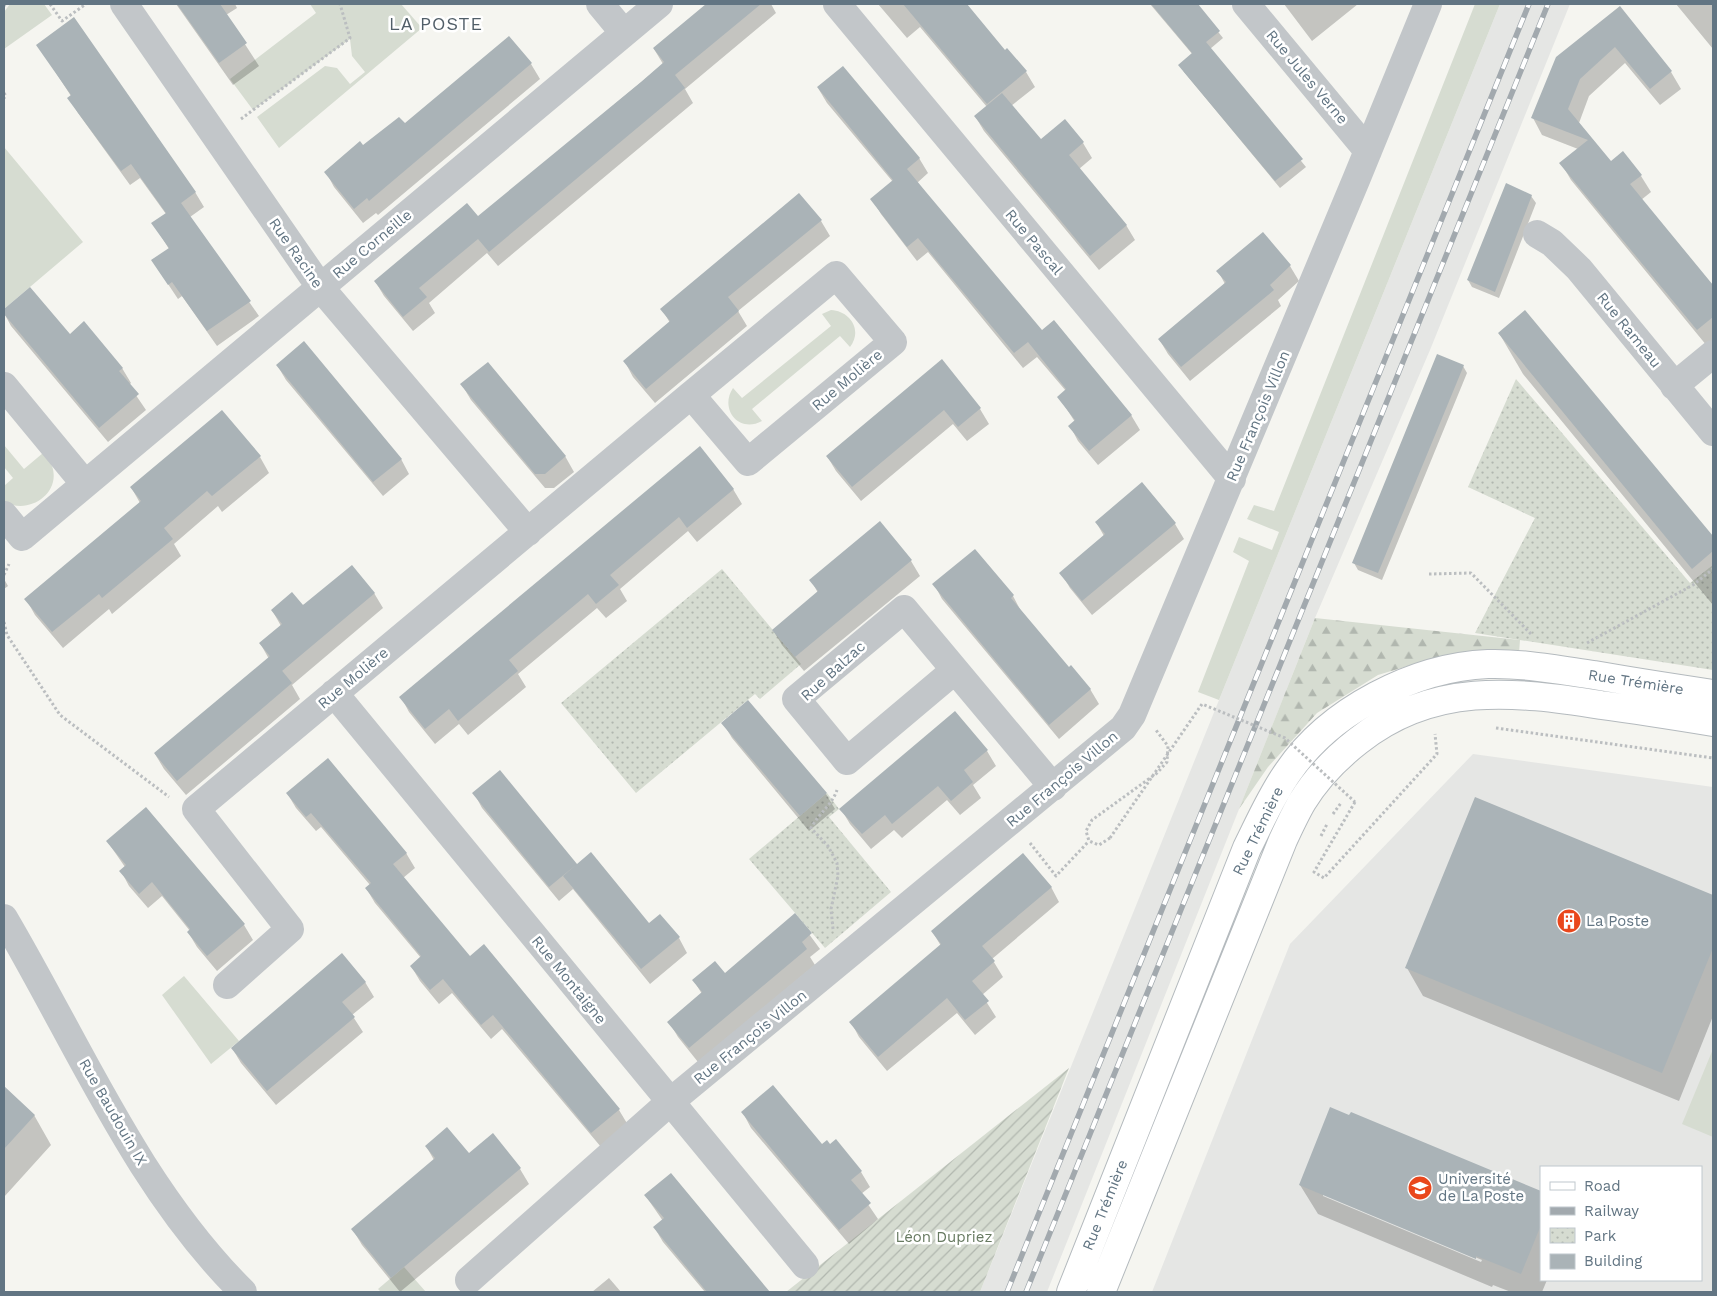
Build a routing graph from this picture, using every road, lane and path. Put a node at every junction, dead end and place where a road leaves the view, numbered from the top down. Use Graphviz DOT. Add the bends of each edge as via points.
graph roads {
  1 [pos="50,4"];
  2 [pos="86,4"];
  3 [pos="124,4"];
  4 [pos="340,4"];
  5 [pos="600,4"];
  6 [pos="659,4"];
  7 [pos="837,4"];
  8 [pos="1246,4"];
  9 [pos="1428,4"];
  10 [pos="624,33"];
  11 [pos="4,93"];
  12 [pos="4,98"];
  13 [pos="215,137"];
  14 [pos="1368,151"];
  15 [pos="1537,234"];
  16 [pos="320,287"];
  17 [pos="1713,354"];
  18 [pos="4,386"];
  19 [pos="1674,386"];
  20 [pos="691,395"];
  21 [pos="1713,432"];
  22 [pos="1232,479"];
  23 [pos="85,484"];
  24 [pos="4,515"];
  25 [pos="528,532"];
  26 [pos="1713,569"];
  27 [pos="1429,574"];
  28 [pos="4,622"];
  29 [pos="1536,639"];
  30 [pos="1583,646"];
  31 [pos="955,670"];
  32 [pos="334,694"];
  33 [pos="1713,694"];
  34 [pos="1132,715"];
  35 [pos="1713,722"];
  36 [pos="1494,727"];
  37 [pos="1427,732"];
  38 [pos="1713,758"];
  39 [pos="847,760"];
  40 [pos="1053,787"];
  41 [pos="1349,792"];
  42 [pos="196,809"];
  43 [pos="1089,841"];
  44 [pos="1318,843"];
  45 [pos="1048,866"];
  46 [pos="4,918"];
  47 [pos="852,954"];
  48 [pos="227,985"];
  49 [pos="670,1102"];
  50 [pos="805,1265"];
  51 [pos="469,1280"];
  52 [pos="243,1292"];
  53 [pos="1071,1292"];
  54 [pos="1101,1292"];
  1 -- 2 [label="path" via="62,22"];
  3 -- 13 [label="street, Rue Racine"];
  4 -- 13 [label="path" via="350,38"];
  5 -- 10 [label="street"];
  6 -- 10 [label="street, Rue Corneille"];
  7 -- 22 [label="street, Rue Pascal"];
  8 -- 14 [label="street, Rue Jules Verne"];
  9 -- 14 [label="street, Rue François Villon"];
  10 -- 16 [label="street, Rue Corneille"];
  11 -- 12 [label="path"];
  13 -- 16 [label="street, Rue Racine"];
  14 -- 22 [label="street, Rue François Villon"];
  15 -- 19 [label="street, Rue Rameau" via="1552,243 1579,269"];
  16 -- 23 [label="street, Rue Corneille"];
  16 -- 25 [label="street, Rue Racine"];
  17 -- 19 [label="street"];
  18 -- 23 [label="street"];
  19 -- 21 [label="street, Rue Rameau"];
  20 -- 20 [label="street, Rue Molière" via="748,462 893,342 836,275"];
  20 -- 25 [label="street, Rue Molière"];
  22 -- 34 [label="street, Rue François Villon"];
  23 -- 24 [label="street, Rue Corneille" via="22,537"];
  25 -- 32 [label="street, Rue Molière"];
  26 -- 30 [label="path" via="1694,585"];
  27 -- 29 [label="path" via="1471,572"];
  28 -- 42 [label="path" via="7,635 60,716 172,799"];
  31 -- 39 [label="street"];
  31 -- 39 [label="street, Rue Balzac" via="904,609 796,699"];
  31 -- 40 [label="street, Rue Balzac"];
  32 -- 42 [label="street, Rue Molière"];
  32 -- 49 [label="street, Rue Montaigne"];
  33 -- 53 [label="main road, Rue Trémière" via="1542,667 1460,666 1431,673 1367,700 1311,745 1289,770 1270,800 1247,848"];
  34 -- 40 [label="street, Rue François Villon" via="1112,739"];
  34 -- 43 [label="path" via="1160,733 1168,746 1167,762 1157,773 1092,820 1086,831"];
  35 -- 54 [label="main road, Rue Trémière" via="1537,695 1487,693 1444,699 1406,711 1375,728 1342,753 1302,802 1283,840"];
  36 -- 38 [label="path"];
  37 -- 43 [label="path, bridge" via="1435,730 1438,754 1324,878 1314,872 1356,802 1285,738 1202,704 1110,838 1098,845"];
  39 -- 47 [label="path" via="833,801 811,828 828,846 837,863 832,927"];
  40 -- 47 [label="street, Rue François Villon"];
  41 -- 44 [label="path" via="1330,818"];
  42 -- 48 [label="street" via="290,928"];
  43 -- 45 [label="path" via="1056,876"];
  46 -- 52 [label="street, Rue Baudouin IX" via="155,1185 201,1246"];
  47 -- 49 [label="street, Rue François Villon"];
  49 -- 50 [label="street, Rue Montaigne"];
  49 -- 51 [label="street, Rue François Villon"];
}
